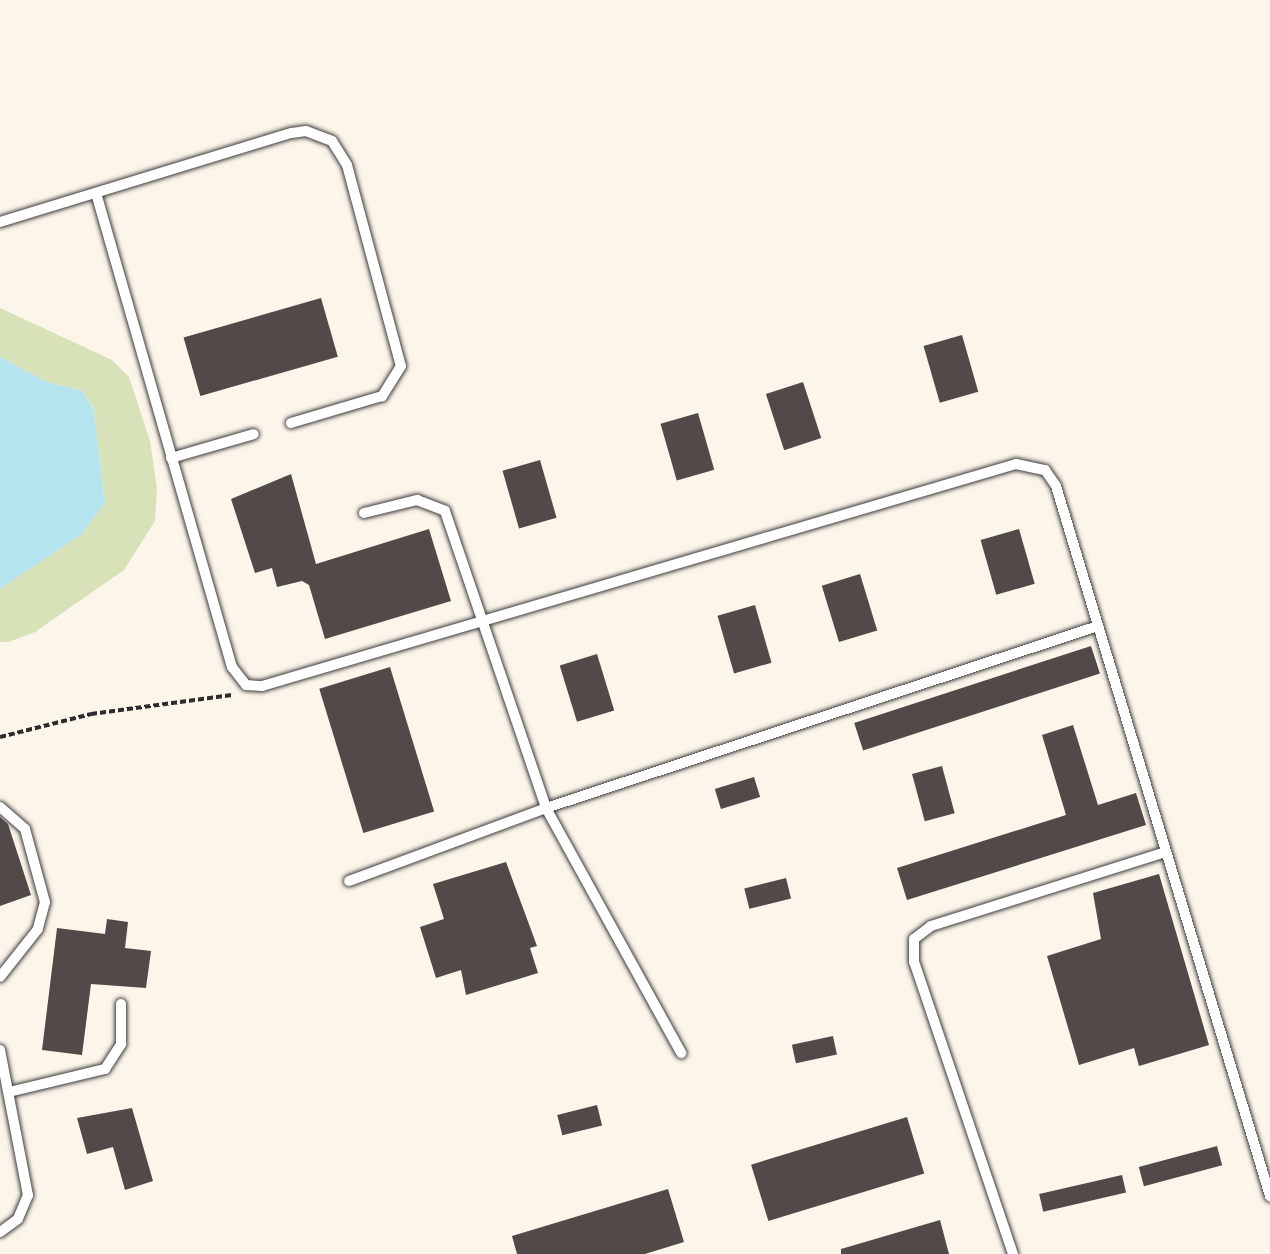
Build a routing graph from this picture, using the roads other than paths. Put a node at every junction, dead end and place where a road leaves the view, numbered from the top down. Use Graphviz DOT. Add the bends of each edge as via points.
graph roads {
  1 [pos="96,193"];
  2 [pos="0,222"];
  3 [pos="291,423"];
  4 [pos="254,434"];
  5 [pos="171,458"];
  6 [pos="364,513"];
  7 [pos="482,620"];
  8 [pos="1098,626"];
  9 [pos="0,807"];
  10 [pos="546,808"];
  11 [pos="1166,852"];
  12 [pos="349,880"];
  13 [pos="0,977"];
  14 [pos="121,1004"];
  15 [pos="0,1050"];
  16 [pos="681,1053"];
  17 [pos="9,1092"];
  18 [pos="1270,1196"];
  19 [pos="0,1232"];
  20 [pos="1013,1254"];
  1 -- 2 [label="lane"];
  1 -- 3 [label="lane" via="292,133 320,134 341,151 401,366 382,396"];
  1 -- 5 [label="lane"];
  4 -- 5 [label="lane"];
  5 -- 7 [label="lane" via="239,681 254,687"];
  6 -- 7 [label="lane" via="417,500 437,504 450,520"];
  7 -- 8 [label="lane" via="1026,463 1052,477"];
  7 -- 10 [label="lane"];
  8 -- 10 [label="lane"];
  8 -- 11 [label="lane"];
  9 -- 13 [label="lane" via="25,829 45,902 38,929"];
  10 -- 12 [label="lane"];
  10 -- 16 [label="lane"];
  11 -- 18 [label="lane"];
  11 -- 20 [label="lane" via="931,926 914,939 914,962"];
  14 -- 17 [label="lane" via="121,1044 105,1069"];
  15 -- 17 [label="lane"];
  17 -- 19 [label="lane" via="28,1195 18,1219"];
}
